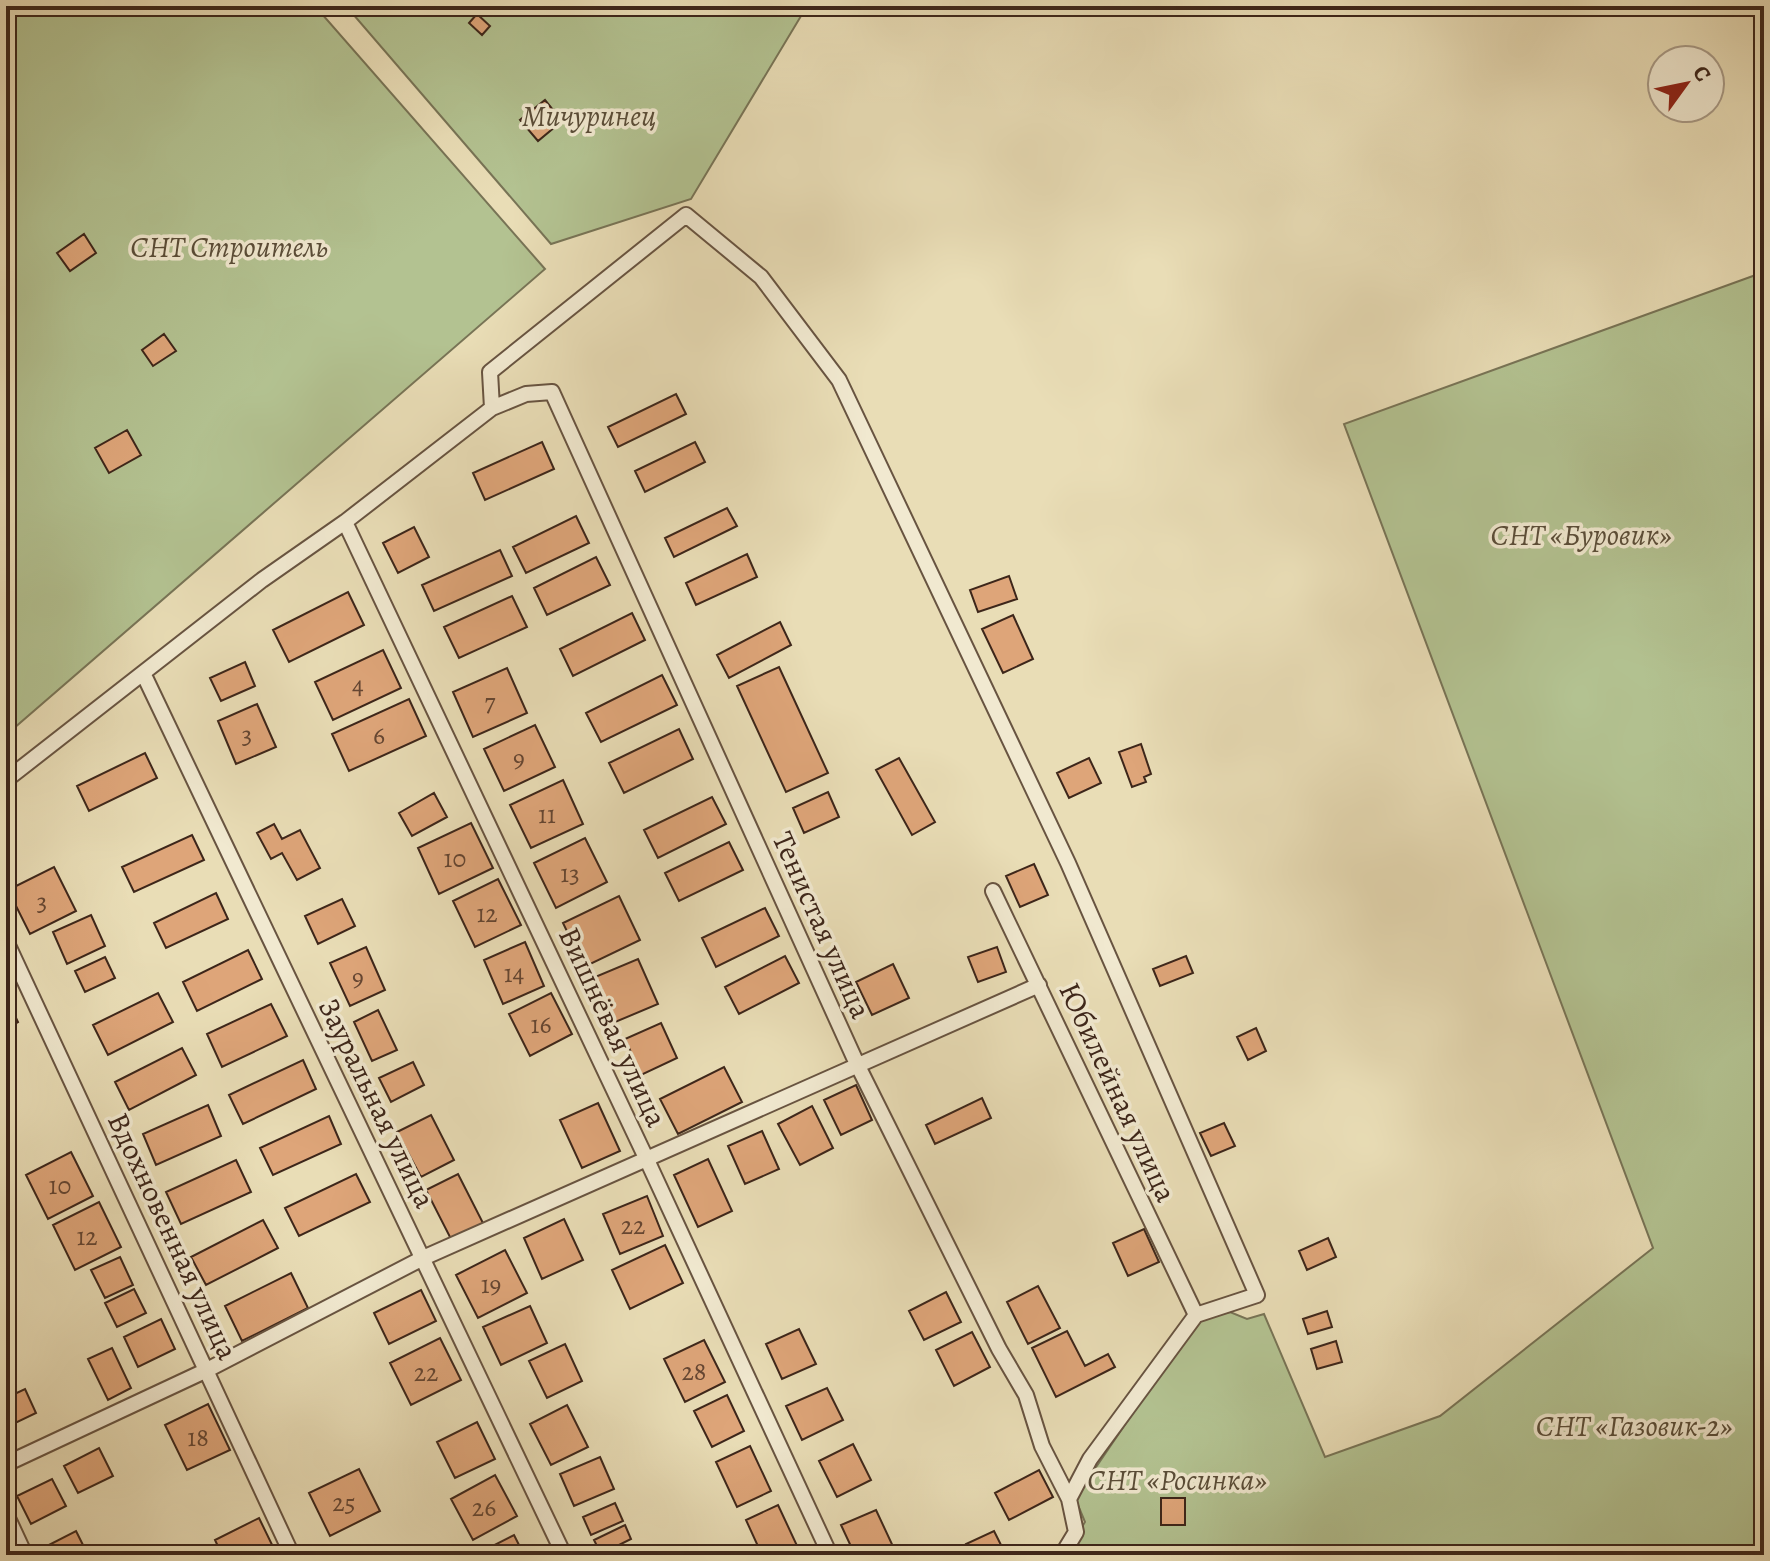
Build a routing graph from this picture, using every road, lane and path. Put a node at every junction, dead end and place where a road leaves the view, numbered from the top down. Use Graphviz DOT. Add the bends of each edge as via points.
graph roads {
  1 [pos="492,408"];
  2 [pos="345,522"];
  3 [pos="143,673"];
  4 [pos="6,780"];
  5 [pos="993,891"];
  6 [pos="6,941"];
  7 [pos="1039,985"];
  8 [pos="857,1064"];
  9 [pos="647,1160"];
  10 [pos="423,1258"];
  11 [pos="1196,1315"];
  12 [pos="207,1370"];
  13 [pos="6,1464"];
  14 [pos="1069,1499"];
  15 [pos="6,1514"];
  16 [pos="25,1555"];
  17 [pos="292,1555"];
  18 [pos="564,1555"];
  19 [pos="830,1555"];
  20 [pos="1062,1555"];
  1 -- 2 [label="street"];
  1 -- 8 [label="street, Тенистая улица" via="526,394 552,392"];
  1 -- 11 [label="street" via="490,372 686,215 761,277 839,380 1068,863 1257,1295"];
  2 -- 3 [label="street"];
  2 -- 9 [label="street, Вишнёвая улица"];
  3 -- 4 [label="street"];
  3 -- 10 [label="street, Зауральная улица"];
  5 -- 7 [label="street, Юбилейная улица"];
  6 -- 12 [label="street, Вдохновенная улица"];
  7 -- 8 [label="street"];
  7 -- 11 [label="street, Юбилейная улица"];
  8 -- 9 [label="street"];
  8 -- 14 [label="street, Тенистая улица" via="1026,1395 1042,1446"];
  9 -- 10 [label="street"];
  9 -- 19 [label="street, Вишнёвая улица"];
  10 -- 12 [label="street"];
  10 -- 18 [label="street, Зауральная улица"];
  11 -- 14 [label="street" via="1090,1459"];
  12 -- 13 [label="street"];
  12 -- 17 [label="street, Вдохновенная улица"];
  14 -- 20 [label="street, Тенистая улица" via="1076,1532"];
  15 -- 16 [label="street"];
}
